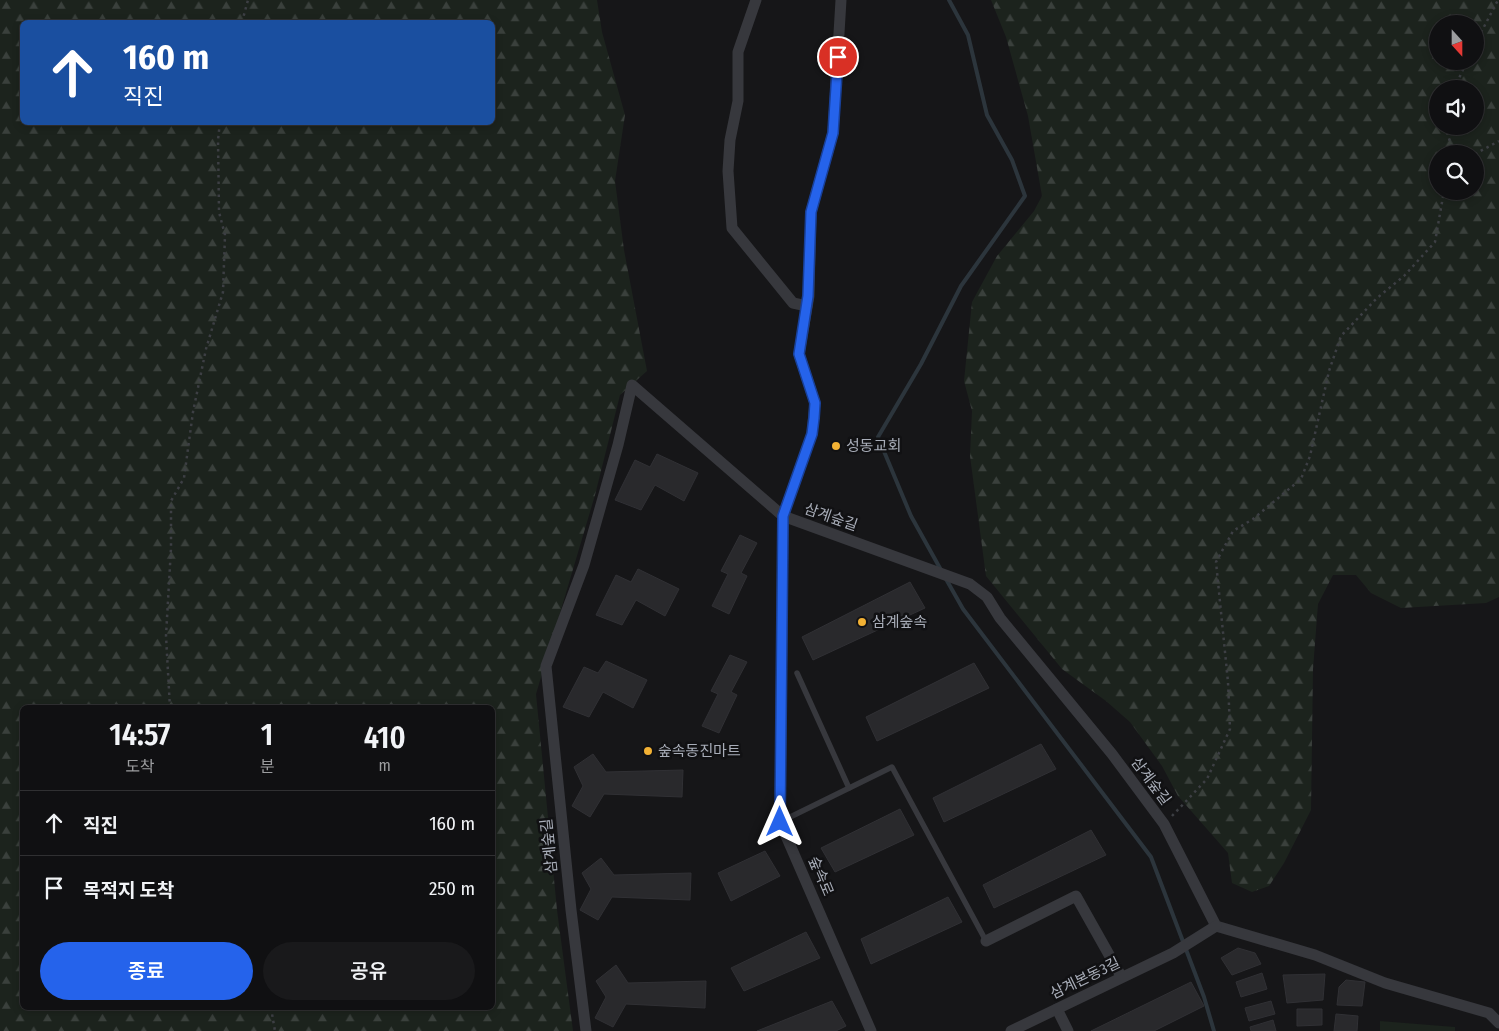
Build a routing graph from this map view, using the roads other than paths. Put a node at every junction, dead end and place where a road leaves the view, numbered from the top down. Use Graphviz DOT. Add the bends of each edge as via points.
graph roads {
  1 [pos="756,0"];
  2 [pos="841,0"];
  3 [pos="807,306"];
  4 [pos="783,516"];
  5 [pos="797,673"];
  6 [pos="849,788"];
  7 [pos="780,822"];
  8 [pos="1216,926"];
  9 [pos="986,940"];
  10 [pos="1121,976"];
  11 [pos="1057,1008"];
  12 [pos="1499,1023"];
  13 [pos="586,1031"];
  14 [pos="871,1031"];
  15 [pos="1010,1031"];
  16 [pos="1068,1031"];
  1 -- 3 [label="street" via="738,52 738,101 728,171 732,228 793,303"];
  2 -- 3 [label="street, 숲속로" via="833,133 811,212"];
  3 -- 4 [label="street, 숲속로" via="799,354 815,403 813,426"];
  4 -- 7 [label="street, 숲속로"];
  4 -- 8 [label="street, 삼계숲길" via="970,584 987,597 1000,618 1112,754 1164,824"];
  4 -- 13 [label="street, 삼계숲길" via="632,385 584,565 546,666"];
  5 -- 6 [label="lane"];
  6 -- 7 [label="lane"];
  6 -- 9 [label="lane" via="892,766"];
  7 -- 14 [label="street, 숲속로"];
  8 -- 10 [label="street, 삼계본동3길" via="1173,953"];
  8 -- 12 [label="street" via="1315,955 1385,983 1489,1013"];
  9 -- 10 [label="street" via="1076,896"];
  10 -- 11 [label="street, 삼계본동3길"];
  11 -- 15 [label="street, 삼계본동3길"];
  11 -- 16 [label="street"];
}
